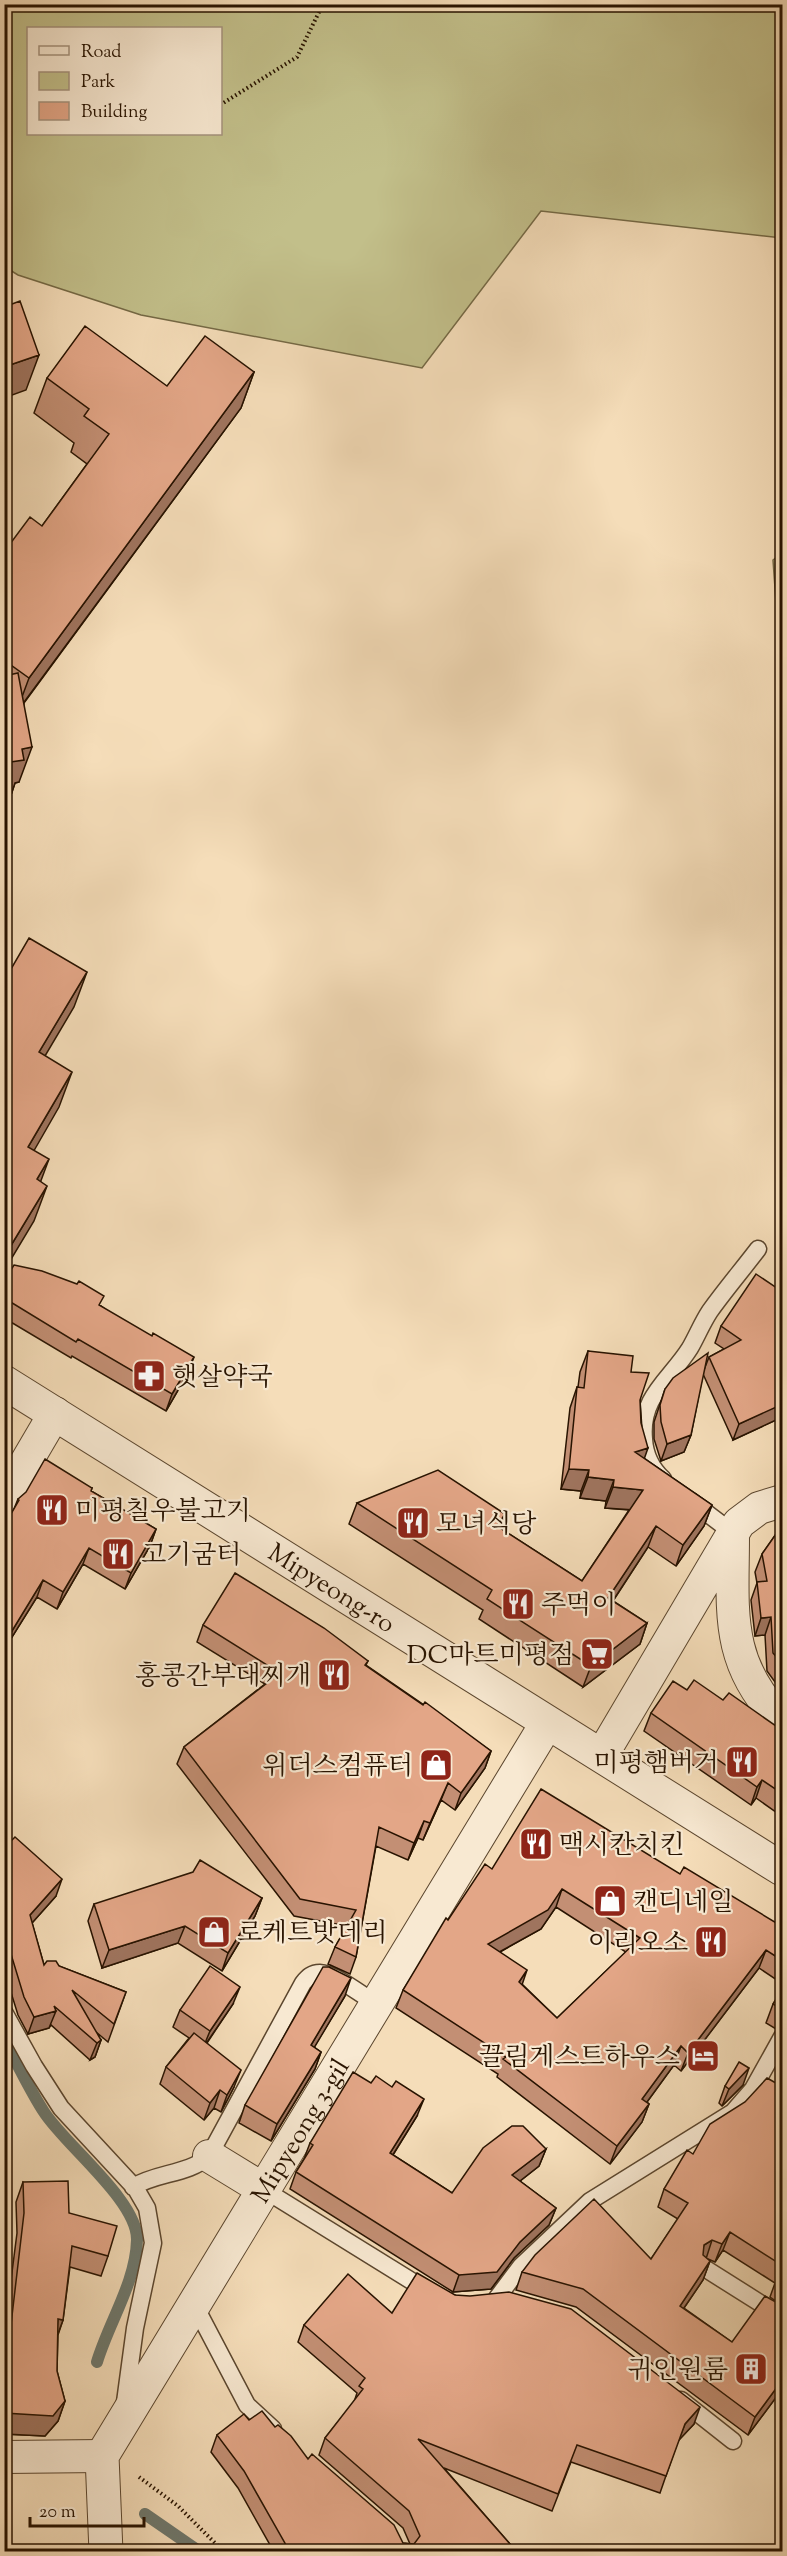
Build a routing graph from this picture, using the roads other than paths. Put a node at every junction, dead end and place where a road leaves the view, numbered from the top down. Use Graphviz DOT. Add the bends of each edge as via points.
graph roads {
  1 [pos="758,1249"];
  2 [pos="4,1382"];
  3 [pos="55,1413"];
  4 [pos="4,1500"];
  5 [pos="783,1500"];
  6 [pos="733,1533"];
  7 [pos="780,1716"];
  8 [pos="547,1723"];
  9 [pos="602,1755"];
  10 [pos="783,1869"];
  11 [pos="376,2004"];
  12 [pos="4,2012"];
  13 [pos="783,2037"];
  14 [pos="208,2156"];
  15 [pos="134,2187"];
  16 [pos="263,2189"];
  17 [pos="706,2269"];
  18 [pos="443,2299"];
  19 [pos="478,2301"];
  20 [pos="194,2304"];
  21 [pos="783,2317"];
  22 [pos="670,2391"];
  23 [pos="123,2420"];
  24 [pos="285,2439"];
  25 [pos="733,2441"];
  26 [pos="102,2456"];
  27 [pos="4,2457"];
  28 [pos="106,2552"];
  1 -- 6 [label="lane" via="653,1395 643,1421 646,1453 654,1469"];
  2 -- 3 [label="street, Mipyeong-ro"];
  3 -- 4 [label="street"];
  3 -- 8 [label="street, Mipyeong-ro"];
  5 -- 6 [label="street" via="759,1508 739,1523"];
  6 -- 7 [label="street" via="733,1618 740,1654 757,1693"];
  6 -- 9 [label="street"];
  8 -- 9 [label="street, Mipyeong-ro"];
  8 -- 11 [label="street, Mipyeong 3-gil"];
  9 -- 10 [label="street, Mipyeong-ro"];
  11 -- 14 [label="lane" via="327,1974 316,1973 306,1979"];
  11 -- 16 [label="street, Mipyeong 3-gil"];
  12 -- 15 [label="lane" via="61,2109"];
  13 -- 19 [label="lane" via="753,2089 733,2112 590,2201 521,2266 505,2300"];
  14 -- 15 [label="lane" via="194,2167 150,2178"];
  14 -- 16 [label="street"];
  15 -- 23 [label="lane" via="147,2208 153,2243 135,2328"];
  16 -- 18 [label="lane"];
  16 -- 20 [label="street, Mipyeong 3-gil"];
  17 -- 21 [label="lane"];
  20 -- 23 [label="street, Mipyeong 3-gil"];
  20 -- 24 [label="lane" via="247,2405"];
  22 -- 25 [label="lane"];
  23 -- 26 [label="street, Mipyeong 3-gil"];
  26 -- 27 [label="street"];
  26 -- 28 [label="street"];
}
